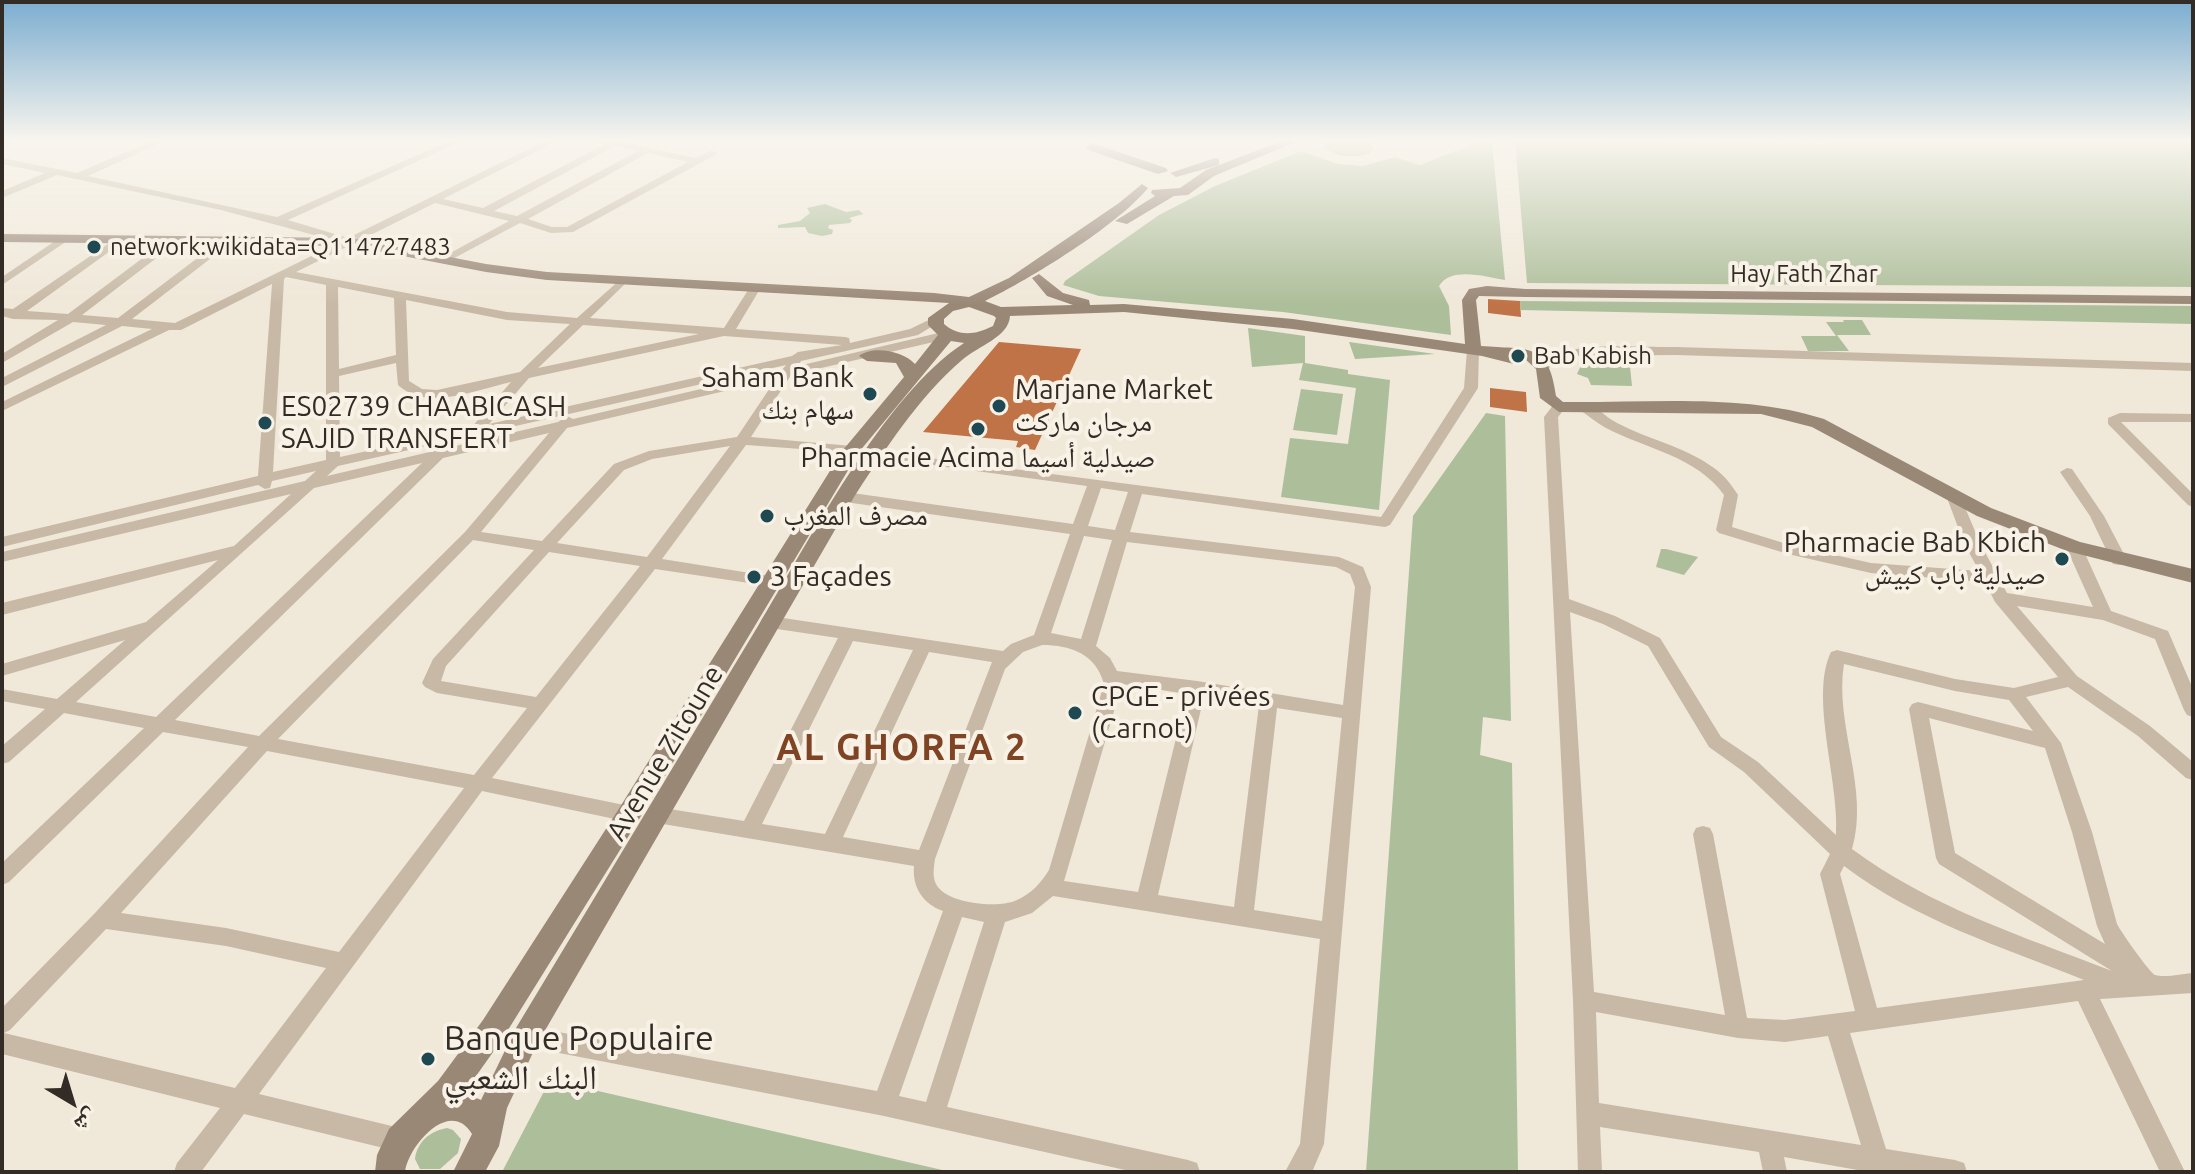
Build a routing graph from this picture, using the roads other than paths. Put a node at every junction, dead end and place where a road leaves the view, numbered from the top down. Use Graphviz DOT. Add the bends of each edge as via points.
graph roads {
  1 [pos="172,196"];
  2 [pos="332,196"];
  3 [pos="443,196"];
  4 [pos="513,196"];
  5 [pos="564,196"];
  6 [pos="633,196"];
  7 [pos="1132,196"];
  8 [pos="1166,196"];
  9 [pos="435,200"];
  10 [pos="486,211"];
  11 [pos="280,220"];
  12 [pos="520,220"];
  13 [pos="65,239"];
  14 [pos="5,240"];
  15 [pos="228,240"];
  16 [pos="119,241"];
  17 [pos="172,241"];
  18 [pos="351,242"];
  19 [pos="445,260"];
  20 [pos="282,276"];
  21 [pos="1039,278"];
  22 [pos="622,281"];
  23 [pos="2,282"];
  24 [pos="332,283"];
  25 [pos="754,289"];
  26 [pos="400,296"];
  27 [pos="908,296"];
  28 [pos="2193,300"];
  29 [pos="969,303"];
  30 [pos="1124,308"];
  31 [pos="1000,311"];
  32 [pos="1042,312"];
  33 [pos="9,313"];
  34 [pos="72,317"];
  35 [pos="122,321"];
  36 [pos="580,321"];
  37 [pos="2,322"];
  38 [pos="939,325"];
  39 [pos="168,326"];
  40 [pos="729,331"];
  41 [pos="995,331"];
  42 [pos="865,349"];
  43 [pos="1478,351"];
  44 [pos="401,358"];
  45 [pos="2,359"];
  46 [pos="792,364"];
  47 [pos="1544,365"];
  48 [pos="2193,367"];
  49 [pos="527,372"];
  50 [pos="333,374"];
  51 [pos="912,377"];
  52 [pos="2,383"];
  53 [pos="2,407"];
  54 [pos="1559,407"];
  55 [pos="1585,407"];
  56 [pos="570,415"];
  57 [pos="2193,418"];
  58 [pos="477,429"];
  59 [pos="742,440"];
  60 [pos="863,451"];
  61 [pos="440,452"];
  62 [pos="333,463"];
  63 [pos="2067,472"];
  64 [pos="267,478"];
  65 [pos="316,482"];
  66 [pos="1095,483"];
  67 [pos="1136,488"];
  68 [pos="263,494"];
  69 [pos="845,497"];
  70 [pos="1954,498"];
  71 [pos="2193,502"];
  72 [pos="1079,530"];
  73 [pos="470,535"];
  74 [pos="1121,536"];
  75 [pos="2,542"];
  76 [pos="2074,547"];
  77 [pos="543,549"];
  78 [pos="239,550"];
  79 [pos="2,557"];
  80 [pos="2119,560"];
  81 [pos="650,564"];
  82 [pos="2193,576"];
  83 [pos="1989,577"];
  84 [pos="769,581"];
  85 [pos="2001,598"];
  86 [pos="1561,602"];
  87 [pos="2,609"];
  88 [pos="2105,615"];
  89 [pos="770,622"];
  90 [pos="151,627"];
  91 [pos="848,634"];
  92 [pos="1041,639"];
  93 [pos="924,645"];
  94 [pos="1087,647"];
  95 [pos="1006,658"];
  96 [pos="2,670"];
  97 [pos="1112,676"];
  98 [pos="2071,680"];
  99 [pos="1197,687"];
  100 [pos="2014,694"];
  101 [pos="2,695"];
  102 [pos="1269,699"];
  103 [pos="539,704"];
  104 [pos="60,707"];
  105 [pos="2193,710"];
  106 [pos="1353,713"];
  107 [pos="159,726"];
  108 [pos="2052,743"];
  109 [pos="261,745"];
  110 [pos="2,757"];
  111 [pos="2193,773"];
  112 [pos="478,783"];
  113 [pos="629,814"];
  114 [pos="657,815"];
  115 [pos="750,828"];
  116 [pos="1703,834"];
  117 [pos="831,842"];
  118 [pos="1841,852"];
  119 [pos="925,859"];
  120 [pos="2,876"];
  121 [pos="1050,887"];
  122 [pos="1146,902"];
  123 [pos="955,907"];
  124 [pos="997,915"];
  125 [pos="1243,917"];
  126 [pos="102,919"];
  127 [pos="1330,931"];
  128 [pos="342,962"];
  129 [pos="2193,983"];
  130 [pos="2154,986"];
  131 [pos="2127,987"];
  132 [pos="2084,990"];
  133 [pos="1584,1000"];
  134 [pos="1869,1021"];
  135 [pos="2,1023"];
  136 [pos="1836,1025"];
  137 [pos="1738,1028"];
  138 [pos="526,1037"];
  139 [pos="2,1043"];
  140 [pos="239,1100"];
  141 [pos="884,1104"];
  142 [pos="1587,1113"];
  143 [pos="933,1115"];
  144 [pos="423,1116"];
  145 [pos="486,1132"];
  146 [pos="400,1140"];
  147 [pos="1769,1143"];
  148 [pos="1879,1166"];
  149 [pos="391,1171"];
  150 [pos="186,1172"];
  151 [pos="468,1172"];
  152 [pos="1188,1172"];
  153 [pos="1297,1172"];
  154 [pos="1590,1172"];
  155 [pos="1775,1172"];
  156 [pos="1955,1172"];
  157 [pos="2173,1172"];
  1 -- 11 [label="street"];
  2 -- 11 [label="street"];
  3 -- 9 [label="street"];
  4 -- 10 [label="street"];
  5 -- 12 [label="street"];
  6 -- 12 [label="street" via="569,230"];
  7 -- 29 [label="street" via="1014,281"];
  8 -- 21 [label="street"];
  9 -- 10 [label="street"];
  9 -- 18 [label="street"];
  10 -- 12 [label="street"];
  11 -- 18 [label="street"];
  12 -- 19 [label="street"];
  13 -- 14 [label="street"];
  13 -- 16 [label="street"];
  13 -- 23 [label="street"];
  15 -- 17 [label="street"];
  15 -- 18 [label="street"];
  15 -- 35 [label="street"];
  16 -- 17 [label="street"];
  16 -- 33 [label="street"];
  17 -- 34 [label="street"];
  18 -- 19 [label="street"];
  18 -- 20 [label="street"];
  19 -- 22 [label="street"];
  20 -- 24 [label="street"];
  20 -- 39 [label="street" via="177,327"];
  20 -- 64 [label="street"];
  21 -- 30 [label="street" via="1057,296"];
  21 -- 31 [label="street"];
  22 -- 25 [label="street"];
  22 -- 36 [label="street"];
  24 -- 26 [label="street"];
  24 -- 50 [label="street"];
  25 -- 27 [label="street"];
  25 -- 40 [label="street"];
  26 -- 36 [label="street" via="498,315"];
  26 -- 44 [label="street"];
  27 -- 29 [label="street"];
  27 -- 38 [label="street" via="930,304"];
  28 -- 43 [label="street, Hay Fath Zhar" via="1483,290 1469,300"];
  29 -- 31 [label="street"];
  29 -- 38 [label="street" via="948,308"];
  30 -- 32 [label="street"];
  30 -- 43 [label="street" via="1293,324"];
  31 -- 32 [label="street"];
  31 -- 41 [label="street" via="1004,318"];
  32 -- 41 [label="street"];
  33 -- 34 [label="street"];
  33 -- 37 [label="street"];
  34 -- 35 [label="street"];
  34 -- 45 [label="street"];
  35 -- 39 [label="street"];
  35 -- 52 [label="street"];
  36 -- 40 [label="street"];
  36 -- 49 [label="street"];
  38 -- 41 [label="street" via="964,338"];
  38 -- 42 [label="street"];
  38 -- 51 [label="street, Avenue Zitoune"];
  39 -- 53 [label="street"];
  40 -- 42 [label="street"];
  40 -- 49 [label="street"];
  41 -- 60 [label="street, Avenue Zitoune" via="944,366"];
  42 -- 46 [label="street"];
  42 -- 51 [label="street" via="903,359"];
  43 -- 47 [label="street"];
  43 -- 67 [label="street" via="1471,388 1385,522"];
  44 -- 49 [label="street" via="403,382 421,394"];
  44 -- 50 [label="street"];
  46 -- 56 [label="street"];
  46 -- 59 [label="street"];
  47 -- 48 [label="street" via="1570,352 1676,351"];
  47 -- 54 [label="street" via="1548,398"];
  49 -- 58 [label="street"];
  50 -- 62 [label="street"];
  51 -- 60 [label="street, Avenue Zitoune"];
  54 -- 55 [label="street"];
  54 -- 86 [label="street" via="1551,417"];
  55 -- 70 [label="street" via="1791,414 1818,423"];
  55 -- 83 [label="street" via="1716,476 1731,495 1724,530 1871,568"];
  56 -- 58 [label="street"];
  56 -- 61 [label="street"];
  56 -- 73 [label="street"];
  57 -- 71 [label="street" via="2113,421"];
  58 -- 62 [label="street"];
  59 -- 60 [label="street"];
  59 -- 77 [label="street" via="627,462"];
  59 -- 81 [label="street"];
  60 -- 66 [label="street"];
  60 -- 69 [label="street, Avenue Zitoune"];
  60 -- 84 [label="street, Avenue Zitoune"];
  61 -- 65 [label="street"];
  61 -- 107 [label="street"];
  62 -- 64 [label="street"];
  62 -- 65 [label="street"];
  63 -- 80 [label="street"];
  64 -- 68 [label="street"];
  64 -- 75 [label="street"];
  65 -- 68 [label="street"];
  65 -- 78 [label="street"];
  66 -- 67 [label="street"];
  66 -- 72 [label="street"];
  67 -- 74 [label="street"];
  68 -- 79 [label="street"];
  69 -- 72 [label="street"];
  69 -- 89 [label="street, Avenue Zitoune"];
  70 -- 76 [label="street"];
  70 -- 83 [label="street"];
  72 -- 74 [label="street"];
  72 -- 92 [label="street"];
  73 -- 77 [label="street"];
  73 -- 109 [label="street"];
  74 -- 94 [label="street"];
  74 -- 106 [label="street" via="1349,565 1357,571 1363,587"];
  76 -- 80 [label="street"];
  76 -- 88 [label="street"];
  77 -- 81 [label="street"];
  77 -- 103 [label="street" via="431,677 437,687"];
  78 -- 87 [label="street"];
  78 -- 90 [label="street"];
  80 -- 82 [label="street"];
  81 -- 84 [label="street"];
  81 -- 103 [label="street"];
  83 -- 85 [label="street"];
  84 -- 113 [label="street, Avenue Zitoune"];
  85 -- 88 [label="street"];
  85 -- 98 [label="street"];
  86 -- 118 [label="street" via="1654,642 1715,742 1751,767"];
  86 -- 133 [label="street"];
  88 -- 105 [label="street" via="2162,635"];
  89 -- 91 [label="street"];
  89 -- 114 [label="street, Avenue Zitoune"];
  90 -- 96 [label="street"];
  90 -- 104 [label="street"];
  91 -- 93 [label="street"];
  91 -- 115 [label="street"];
  92 -- 94 [label="street"];
  92 -- 95 [label="street"];
  93 -- 95 [label="street"];
  93 -- 117 [label="street"];
  94 -- 97 [label="street"];
  95 -- 119 [label="street" via="994,676"];
  97 -- 99 [label="street"];
  97 -- 121 [label="street"];
  98 -- 100 [label="street"];
  98 -- 111 [label="street"];
  99 -- 102 [label="street"];
  99 -- 122 [label="street"];
  100 -- 108 [label="street"];
  100 -- 118 [label="street" via="1837,656 1831,673 1833,711 1848,831"];
  101 -- 104 [label="street"];
  102 -- 106 [label="street"];
  102 -- 125 [label="street"];
  103 -- 112 [label="street"];
  104 -- 107 [label="street"];
  104 -- 110 [label="street"];
  106 -- 127 [label="street"];
  107 -- 109 [label="street"];
  107 -- 120 [label="street"];
  108 -- 130 [label="street" via="2107,926"];
  108 -- 130 [label="street" via="1918,709 1946,858"];
  109 -- 112 [label="street"];
  109 -- 126 [label="street"];
  112 -- 113 [label="street"];
  112 -- 128 [label="street"];
  113 -- 144 [label="street, Avenue Zitoune" via="477,1051"];
  114 -- 115 [label="street"];
  114 -- 138 [label="street, Avenue Zitoune"];
  115 -- 117 [label="street"];
  116 -- 137 [label="street"];
  117 -- 119 [label="street"];
  118 -- 131 [label="street" via="1931,909"];
  118 -- 134 [label="street" via="1830,874"];
  119 -- 123 [label="street" via="924,885 935,899"];
  121 -- 122 [label="street"];
  121 -- 124 [label="street" via="1028,907"];
  122 -- 125 [label="street"];
  123 -- 124 [label="street"];
  123 -- 141 [label="street"];
  124 -- 143 [label="street"];
  125 -- 127 [label="street"];
  126 -- 128 [label="street" via="226,937"];
  126 -- 135 [label="street"];
  127 -- 153 [label="street" via="1312,1144"];
  128 -- 140 [label="street"];
  129 -- 130 [label="street"];
  130 -- 131 [label="street"];
  131 -- 132 [label="street"];
  132 -- 134 [label="street"];
  132 -- 157 [label="street"];
  133 -- 137 [label="street"];
  133 -- 142 [label="street"];
  134 -- 136 [label="street"];
  136 -- 137 [label="street" via="1785,1031"];
  136 -- 148 [label="street"];
  138 -- 141 [label="street"];
  138 -- 145 [label="street, Avenue Zitoune" via="497,1095"];
  139 -- 140 [label="street"];
  140 -- 146 [label="street"];
  140 -- 150 [label="street"];
  141 -- 143 [label="street"];
  142 -- 147 [label="street"];
  142 -- 154 [label="street"];
  143 -- 152 [label="street"];
  144 -- 145 [label="street" via="465,1107 476,1112"];
  144 -- 146 [label="street, Avenue Zitoune"];
  145 -- 151 [label="street, Avenue Zitoune" via="478,1160"];
  146 -- 149 [label="street, Avenue Zitoune"];
  147 -- 148 [label="street"];
  147 -- 155 [label="street"];
  148 -- 156 [label="street"];
}
